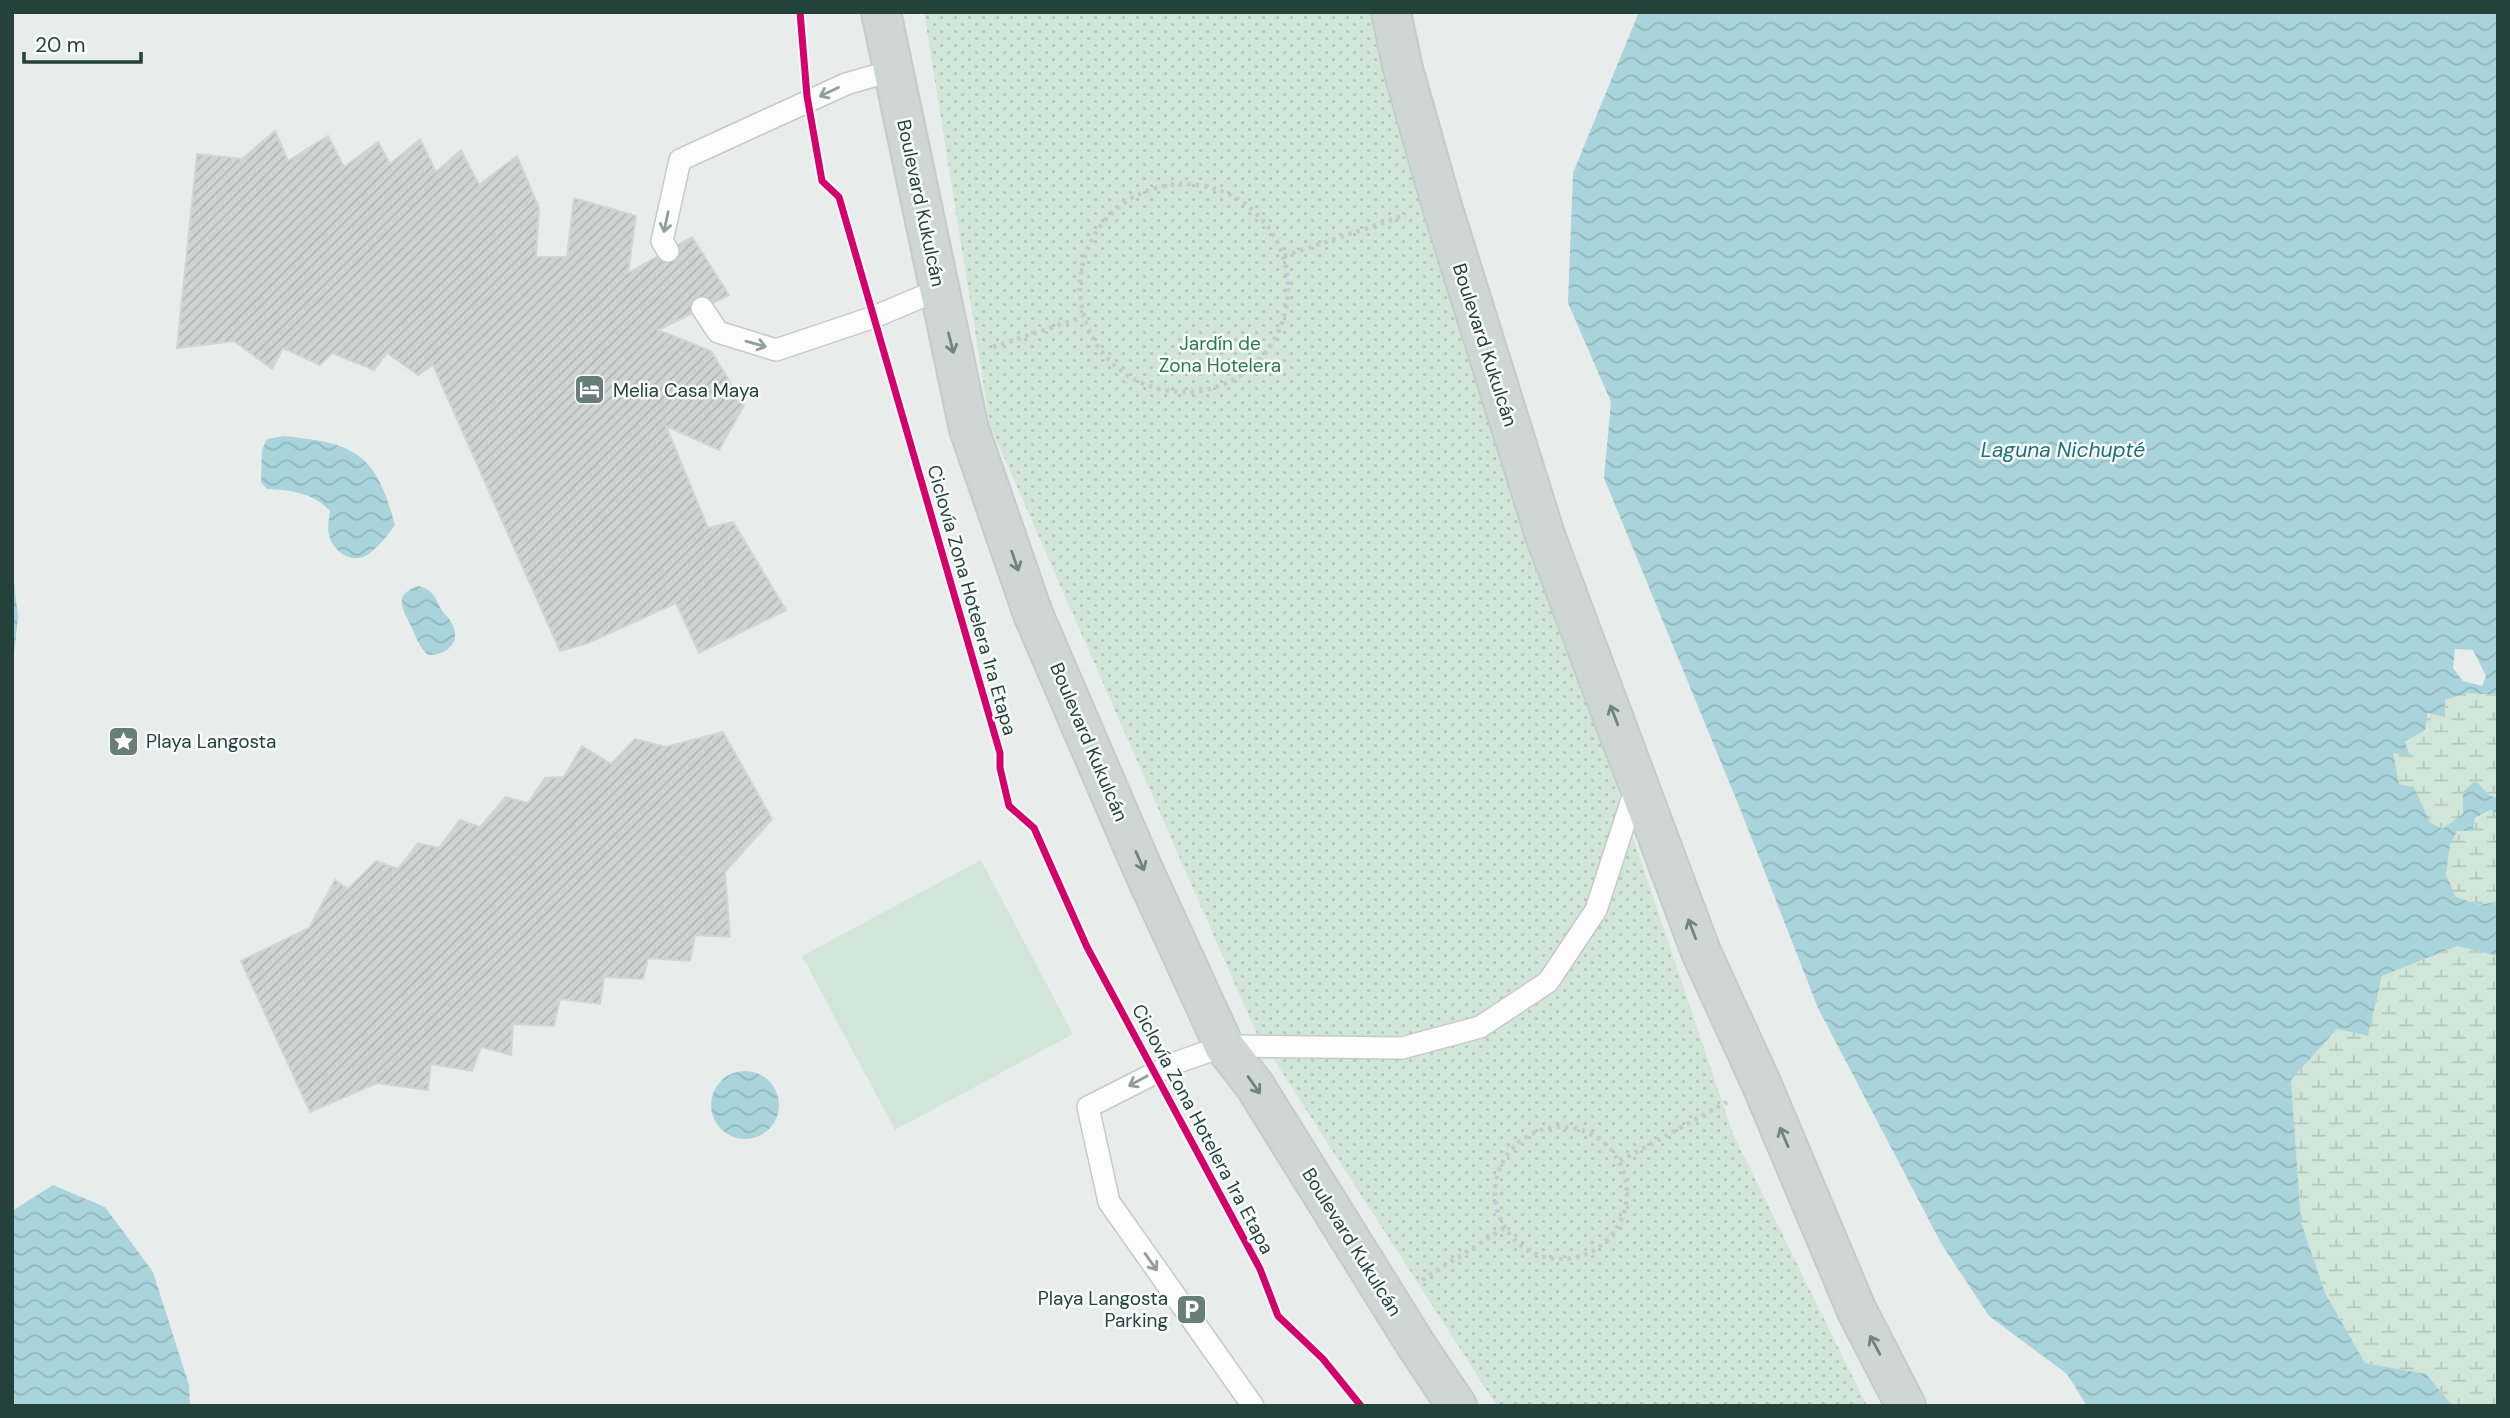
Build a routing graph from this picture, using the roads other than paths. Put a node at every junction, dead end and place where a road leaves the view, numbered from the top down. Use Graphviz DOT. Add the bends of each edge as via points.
graph roads {
  1 [pos="881,12"];
  2 [pos="1391,12"];
  3 [pos="894,70"];
  4 [pos="668,251"];
  5 [pos="938,290"];
  6 [pos="702,308"];
  7 [pos="1638,780"];
  8 [pos="1224,1046"];
  9 [pos="1253,1406"];
  10 [pos="1457,1406"];
  11 [pos="1906,1406"];
  1 -- 3 [label="main road, Boulevard Kukulcán"];
  7 -- 2 [label="main road, Boulevard Kukulcán, one-way" via="1545,535 1441,203"];
  3 -- 4 [label="lane, one-way" via="846,84 680,160 662,241"];
  3 -- 5 [label="main road, Boulevard Kukulcán"];
  6 -- 5 [label="lane, one-way" via="718,332 776,350"];
  5 -- 8 [label="main road, Boulevard Kukulcán, one-way" via="969,429 1033,614"];
  7 -- 8 [label="lane" via="1596,910 1548,982 1480,1027 1402,1048"];
  11 -- 7 [label="main road, Boulevard Kukulcán, one-way" via="1857,1311 1762,1083 1700,952"];
  8 -- 9 [label="lane, one-way" via="1175,1063 1088,1107 1109,1202"];
  8 -- 10 [label="main road, Boulevard Kukulcán, one-way" via="1255,1086"];
}
